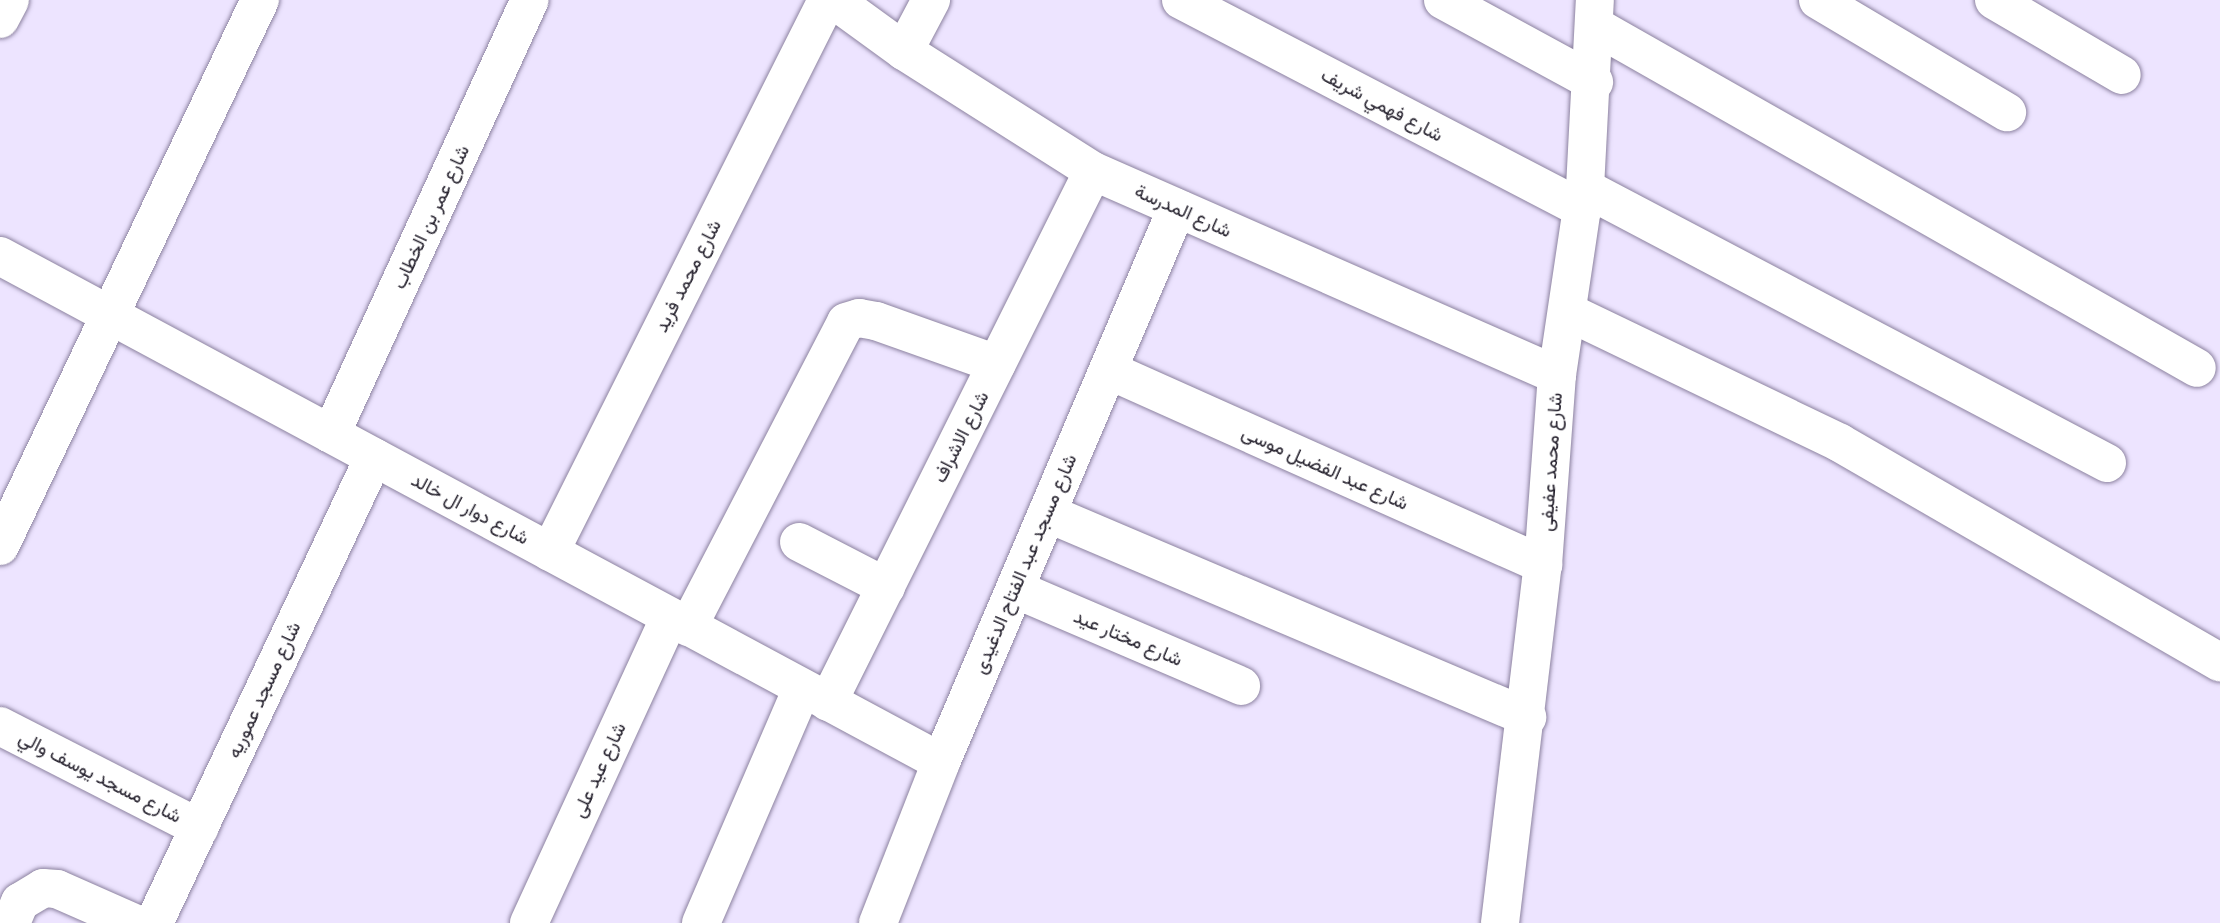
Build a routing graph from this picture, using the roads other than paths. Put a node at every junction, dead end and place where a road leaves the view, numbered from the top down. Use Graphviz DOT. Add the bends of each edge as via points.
graph roads {
  1 [pos="10,0"];
  2 [pos="260,0"];
  3 [pos="530,0"];
  4 [pos="827,0"];
  5 [pos="834,0"];
  6 [pos="931,0"];
  7 [pos="1181,0"];
  8 [pos="1443,0"];
  9 [pos="1818,0"];
  10 [pos="1994,0"];
  11 [pos="1595,13"];
  12 [pos="0,19"];
  13 [pos="904,51"];
  14 [pos="2122,75"];
  15 [pos="1594,82"];
  16 [pos="2007,112"];
  17 [pos="1093,171"];
  18 [pos="1584,199"];
  19 [pos="1177,208"];
  20 [pos="0,256"];
  21 [pos="1567,312"];
  22 [pos="107,314"];
  23 [pos="997,364"];
  24 [pos="2197,368"];
  25 [pos="1108,370"];
  26 [pos="1557,375"];
  27 [pos="331,434"];
  28 [pos="374,457"];
  29 [pos="2107,463"];
  30 [pos="1047,513"];
  31 [pos="799,542"];
  32 [pos="0,546"];
  33 [pos="550,552"];
  34 [pos="1543,565"];
  35 [pos="886,587"];
  36 [pos="1015,589"];
  37 [pos="679,622"];
  38 [pos="2220,663"];
  39 [pos="1241,686"];
  40 [pos="815,695"];
  41 [pos="1527,717"];
  42 [pos="0,726"];
  43 [pos="941,762"];
  44 [pos="199,828"];
  45 [pos="11,923"];
  46 [pos="134,923"];
  47 [pos="154,923"];
  48 [pos="529,923"];
  49 [pos="701,923"];
  50 [pos="878,923"];
  51 [pos="1500,923"];
  1 -- 12 [label="street"];
  2 -- 22 [label="street"];
  3 -- 27 [label="street, شارع عمر بن الخطاب"];
  4 -- 33 [label="street, شارع محمد فريد"];
  5 -- 13 [label="street, شارع المدرسة"];
  6 -- 13 [label="street"];
  7 -- 18 [label="street, شارع فهمي شريف"];
  8 -- 15 [label="street"];
  9 -- 16 [label="street"];
  10 -- 14 [label="street"];
  11 -- 15 [label="street, شارع محمد عفيفى"];
  11 -- 24 [label="street"];
  13 -- 17 [label="street, شارع المدرسة"];
  15 -- 18 [label="street, شارع محمد عفيفى"];
  17 -- 19 [label="street, شارع المدرسة"];
  17 -- 23 [label="street, شارع الاشراف"];
  18 -- 21 [label="street, شارع محمد عفيفى"];
  18 -- 29 [label="street, شارع فهمي شريف"];
  19 -- 25 [label="street, شارع مسجد عبد الفتاح الدغيدى"];
  19 -- 26 [label="street, شارع المدرسة"];
  20 -- 22 [label="street, شارع دوار ال خالد"];
  21 -- 26 [label="street, شارع محمد عفيفى"];
  21 -- 38 [label="street" via="1840,443"];
  22 -- 27 [label="street, شارع دوار ال خالد"];
  22 -- 32 [label="street"];
  23 -- 35 [label="street, شارع الاشراف"];
  23 -- 37 [label="street, شارع عيد على" via="876,321 859,318 846,322"];
  25 -- 30 [label="street, شارع مسجد عبد الفتاح الدغيدى"];
  25 -- 34 [label="street, شارع عبد الفضيل موسى"];
  26 -- 34 [label="street, شارع محمد عفيفى"];
  27 -- 28 [label="street, شارع دوار ال خالد"];
  28 -- 33 [label="street, شارع دوار ال خالد"];
  28 -- 44 [label="street, شارع مسجد عموريه"];
  30 -- 36 [label="street, شارع مسجد عبد الفتاح الدغيدى"];
  30 -- 41 [label="street"];
  31 -- 35 [label="street"];
  33 -- 37 [label="street, شارع دوار ال خالد"];
  34 -- 41 [label="street, شارع محمد عفيفى"];
  35 -- 40 [label="street, شارع الاشراف"];
  36 -- 39 [label="street, شارع مختار عيد"];
  36 -- 43 [label="street, شارع مسجد عبد الفتاح الدغيدى"];
  37 -- 40 [label="street, شارع دوار ال خالد"];
  37 -- 48 [label="street, شارع عيد على"];
  40 -- 43 [label="street, شارع دوار ال خالد"];
  40 -- 49 [label="street, شارع الاشراف"];
  41 -- 51 [label="street, شارع محمد عفيفى"];
  42 -- 44 [label="street, شارع مسجد يوسف والي"];
  43 -- 50 [label="street, شارع مسجد عبد الفتاح الدغيدى"];
  44 -- 47 [label="street, شارع مسجد عموريه"];
  45 -- 46 [label="street" via="20,902 43,888 57,889"];
}
